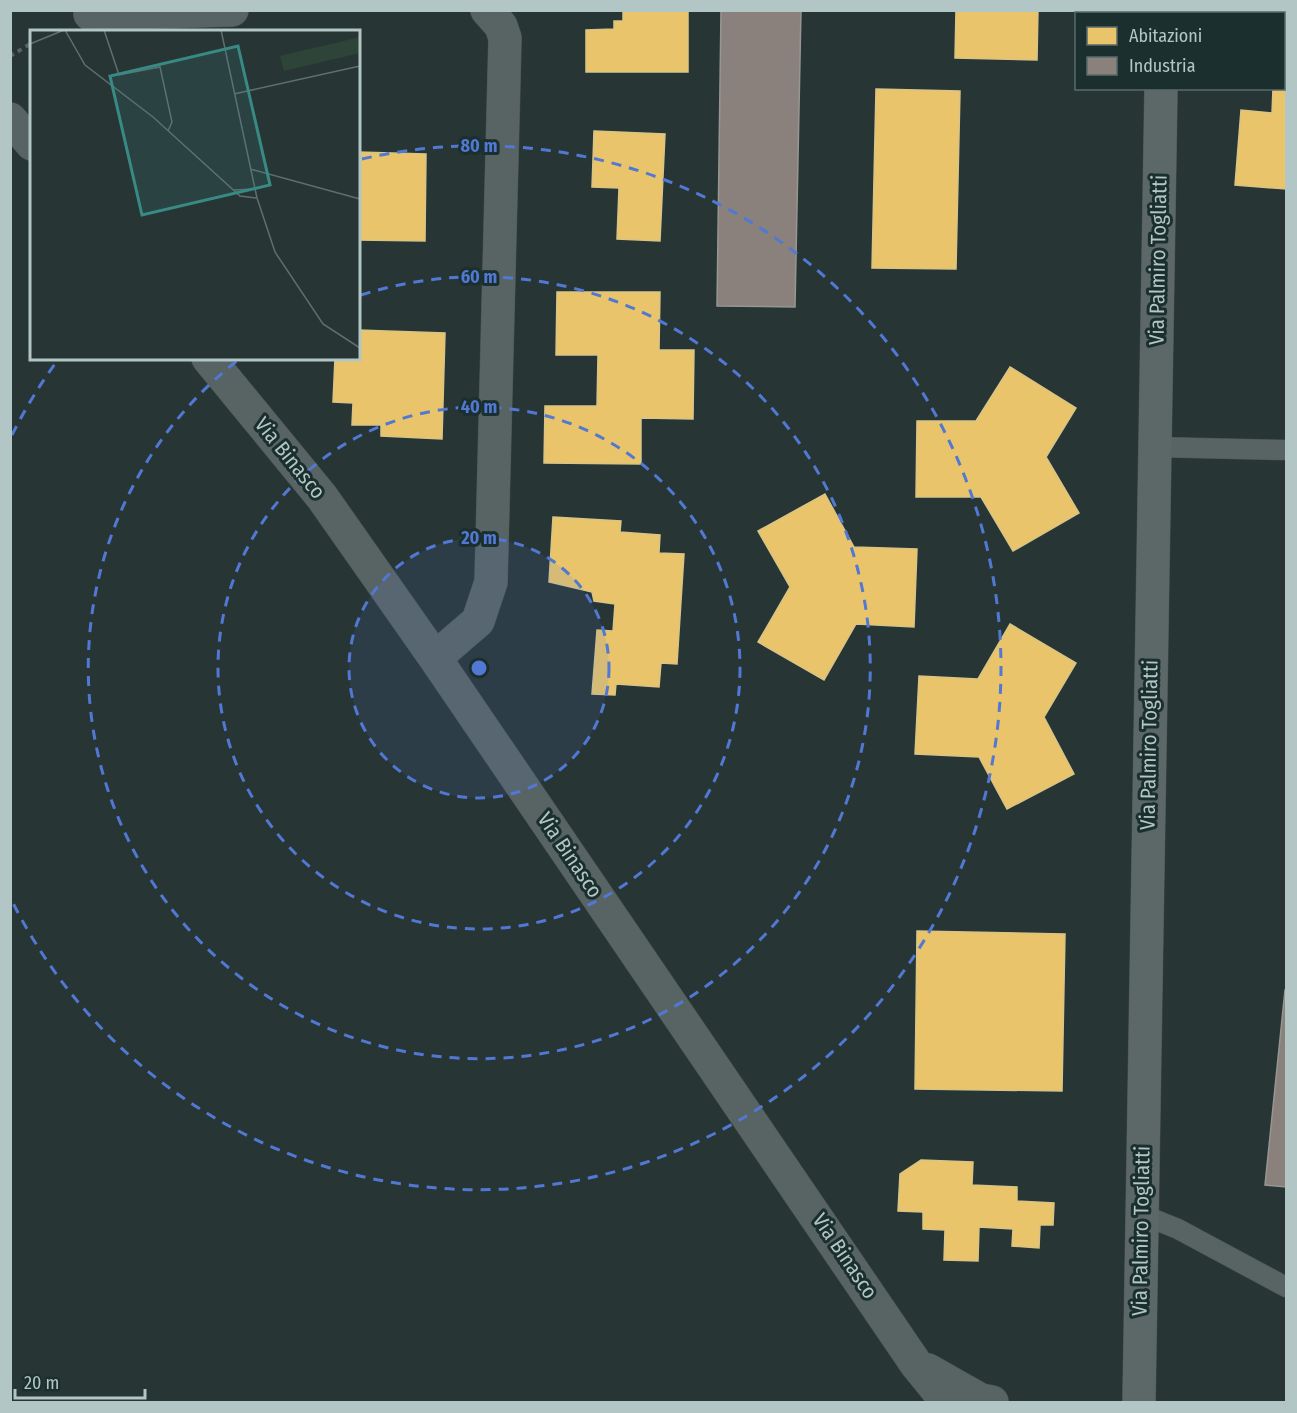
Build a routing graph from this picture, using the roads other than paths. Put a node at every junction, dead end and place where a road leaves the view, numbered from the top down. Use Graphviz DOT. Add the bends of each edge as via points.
graph roads {
  1 [pos="232,10"];
  2 [pos="487,10"];
  3 [pos="90,12"];
  4 [pos="1161,90"];
  5 [pos="10,119"];
  6 [pos="30,142"];
  7 [pos="210,360"];
  8 [pos="1154,447"];
  9 [pos="1287,450"];
  10 [pos="435,658"];
  11 [pos="1140,1214"];
  12 [pos="1287,1287"];
  13 [pos="916,1364"];
  14 [pos="947,1402"];
  15 [pos="992,1402"];
  16 [pos="1139,1402"];
  1 -- 3 [label="street"];
  2 -- 10 [label="street" via="501,26 505,38 491,582 478,621"];
  4 -- 8 [label="street, Via Palmiro Togliatti"];
  5 -- 6 [label="street"];
  7 -- 10 [label="street, Via Binasco" via="322,497"];
  8 -- 9 [label="lane"];
  8 -- 11 [label="street, Via Palmiro Togliatti"];
  10 -- 13 [label="street, Via Binasco"];
  11 -- 12 [label="lane" via="1178,1229"];
  11 -- 16 [label="street, Via Palmiro Togliatti"];
  13 -- 14 [label="street, Via Binasco"];
  13 -- 15 [label="street, Via Binasco" via="981,1400"];
}
